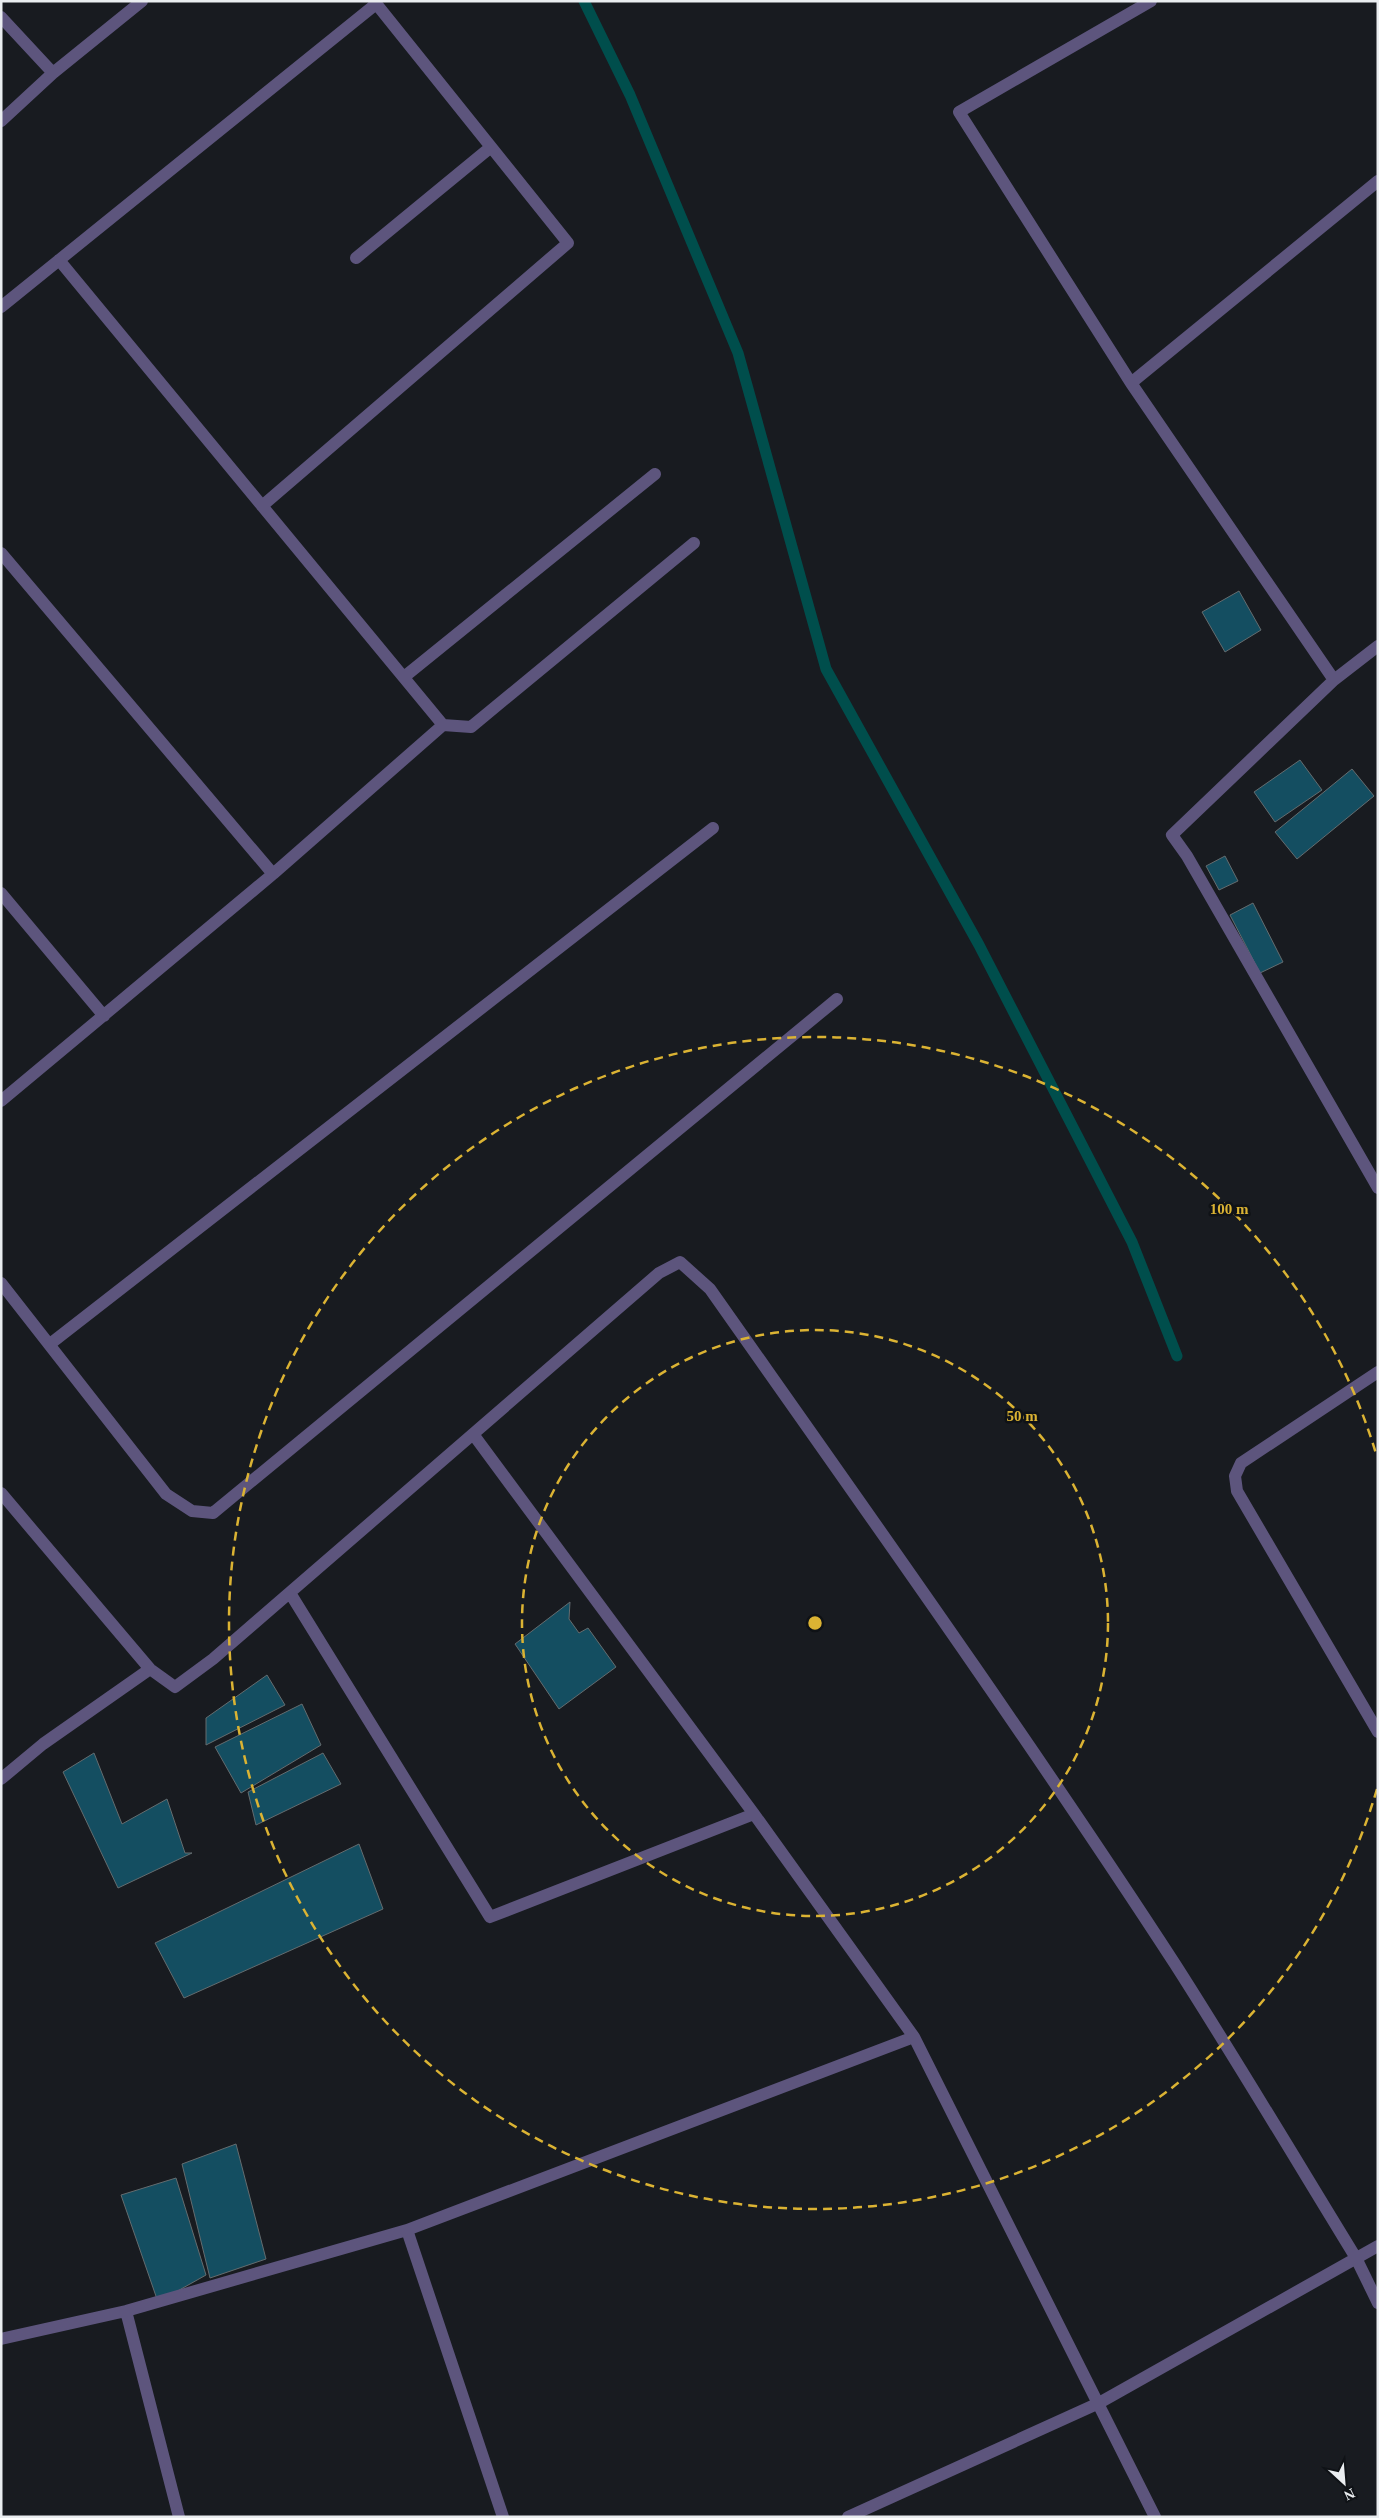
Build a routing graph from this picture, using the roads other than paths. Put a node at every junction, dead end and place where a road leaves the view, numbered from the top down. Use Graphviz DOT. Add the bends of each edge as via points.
graph roads {
  1 [pos="142,1"];
  2 [pos="1151,1"];
  3 [pos="375,3"];
  4 [pos="1,17"];
  5 [pos="53,73"];
  6 [pos="1,121"];
  7 [pos="491,147"];
  8 [pos="1378,182"];
  9 [pos="356,258"];
  10 [pos="59,260"];
  11 [pos="1,306"];
  12 [pos="1131,383"];
  13 [pos="655,474"];
  14 [pos="262,506"];
  15 [pos="694,543"];
  16 [pos="1,553"];
  17 [pos="1378,646"];
  18 [pos="404,677"];
  19 [pos="1334,680"];
  20 [pos="443,725"];
  21 [pos="713,828"];
  22 [pos="273,874"];
  23 [pos="1,893"];
  24 [pos="837,999"];
  25 [pos="104,1016"];
  26 [pos="1,1101"];
  27 [pos="1378,1188"];
  28 [pos="1,1283"];
  29 [pos="50,1344"];
  30 [pos="1378,1372"];
  31 [pos="473,1434"];
  32 [pos="1,1494"];
  33 [pos="290,1593"];
  34 [pos="150,1669"];
  35 [pos="1378,1732"];
  36 [pos="1,1779"];
  37 [pos="754,1814"];
  38 [pos="914,2037"];
  39 [pos="408,2230"];
  40 [pos="1378,2246"];
  41 [pos="1356,2258"];
  42 [pos="1378,2303"];
  43 [pos="126,2311"];
  44 [pos="1,2339"];
  45 [pos="1099,2403"];
  46 [pos="179,2517"];
  47 [pos="504,2517"];
  48 [pos="848,2517"];
  49 [pos="1155,2517"];
  1 -- 5 [label="street"];
  2 -- 12 [label="street" via="959,112"];
  3 -- 7 [label="street"];
  3 -- 10 [label="street"];
  4 -- 5 [label="street"];
  5 -- 6 [label="street"];
  7 -- 9 [label="street"];
  7 -- 14 [label="street" via="568,243"];
  8 -- 12 [label="street"];
  10 -- 11 [label="street"];
  10 -- 14 [label="street"];
  12 -- 19 [label="street"];
  13 -- 18 [label="street"];
  14 -- 18 [label="street"];
  15 -- 20 [label="street" via="471,727"];
  16 -- 22 [label="street"];
  17 -- 19 [label="street"];
  18 -- 20 [label="street"];
  19 -- 27 [label="street" via="1172,835"];
  20 -- 22 [label="street"];
  21 -- 29 [label="street"];
  22 -- 25 [label="street"];
  23 -- 25 [label="street"];
  24 -- 29 [label="street" via="214,1512 192,1512 166,1494"];
  25 -- 26 [label="street"];
  28 -- 29 [label="street"];
  30 -- 35 [label="street" via="1240,1463 1236,1476 1237,1491"];
  31 -- 33 [label="street"];
  31 -- 37 [label="street"];
  31 -- 41 [label="street" via="659,1273 680,1262 710,1288 1050,1776 1176,1966"];
  32 -- 34 [label="street"];
  33 -- 34 [label="street" via="175,1687"];
  33 -- 37 [label="street" via="490,1917"];
  34 -- 36 [label="street" via="43,1744"];
  37 -- 38 [label="street"];
  38 -- 39 [label="street"];
  38 -- 45 [label="street"];
  39 -- 43 [label="street"];
  39 -- 47 [label="street"];
  40 -- 41 [label="street"];
  41 -- 42 [label="street"];
  41 -- 45 [label="street"];
  43 -- 44 [label="street"];
  43 -- 46 [label="street"];
  45 -- 48 [label="street"];
  45 -- 49 [label="street"];
}
